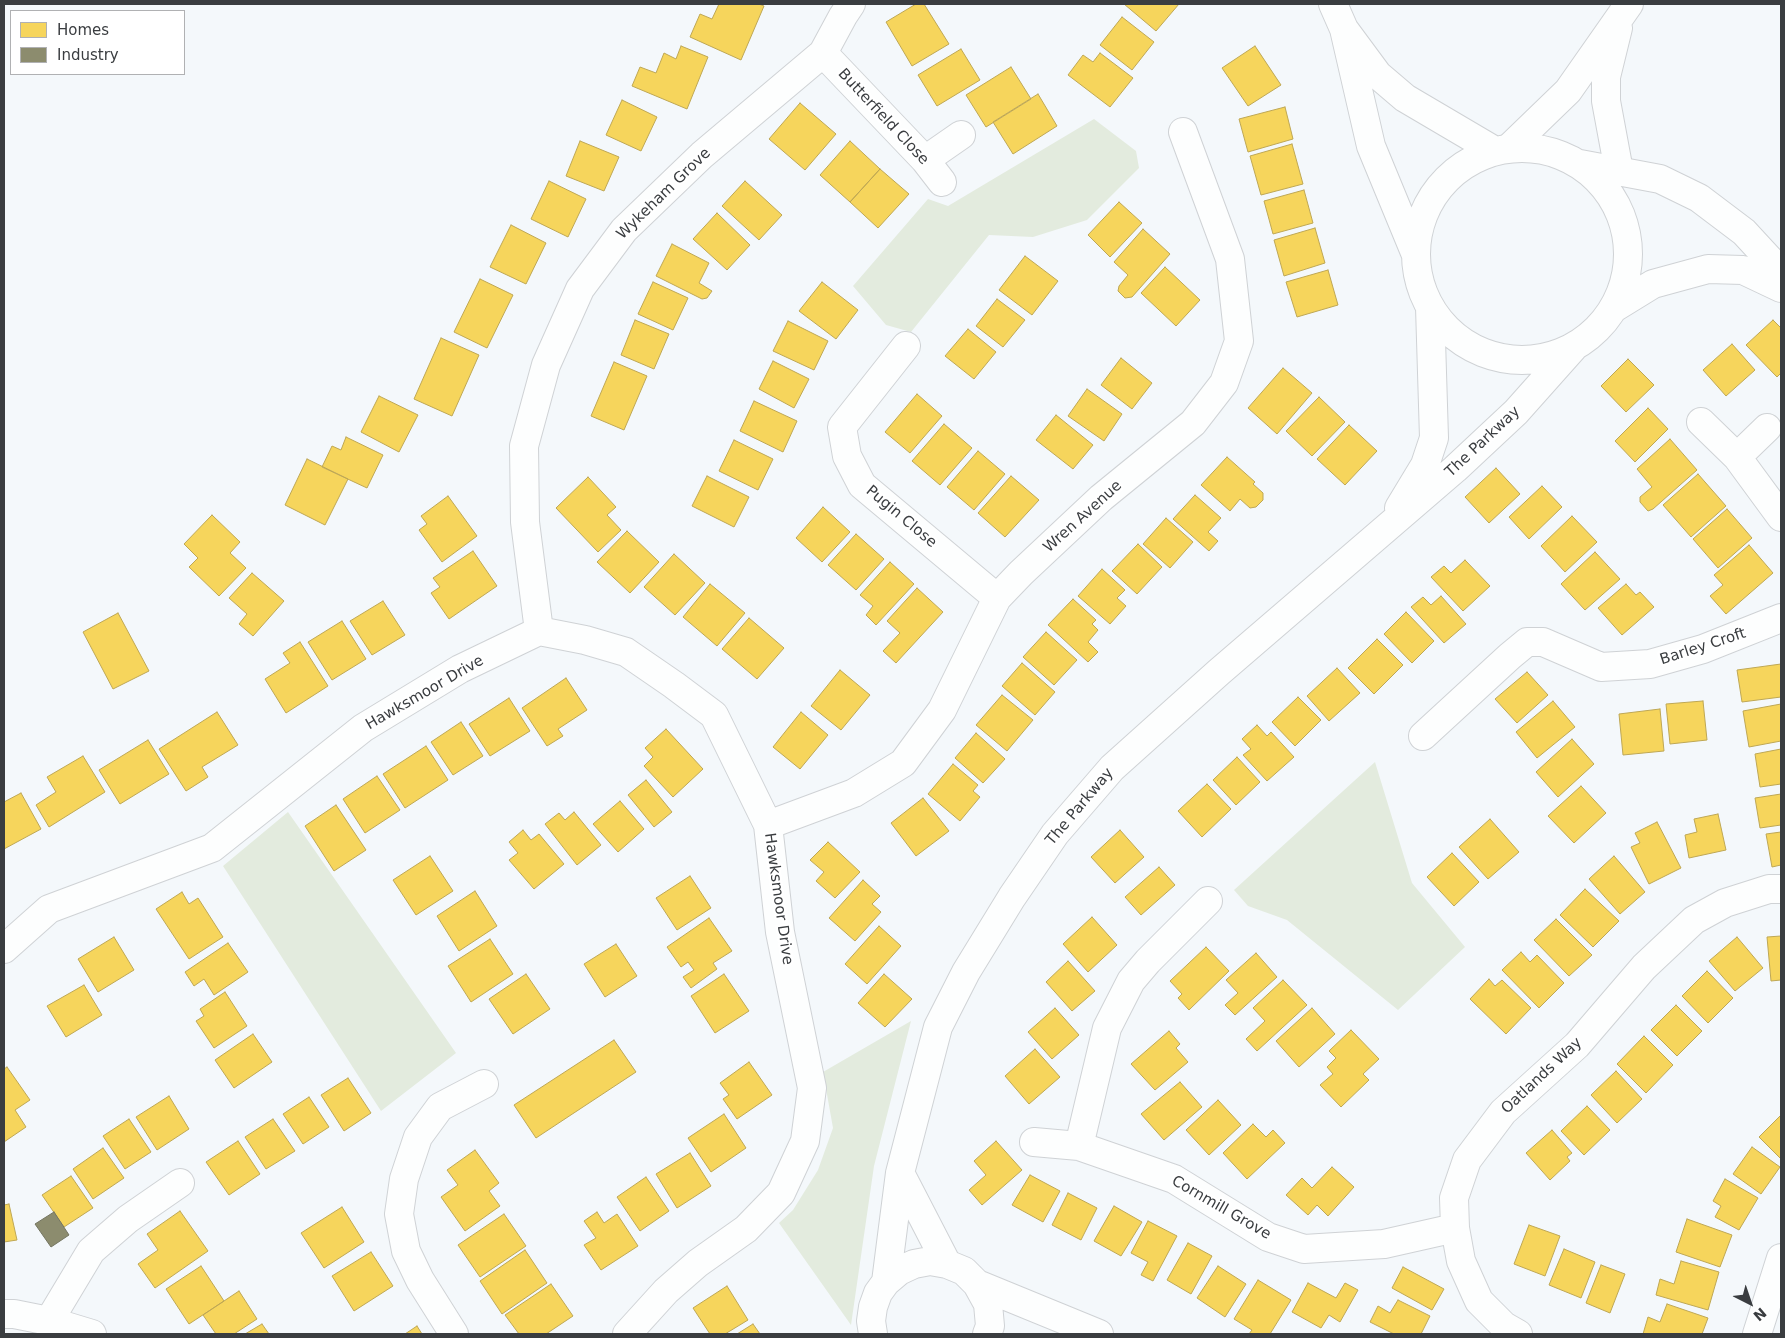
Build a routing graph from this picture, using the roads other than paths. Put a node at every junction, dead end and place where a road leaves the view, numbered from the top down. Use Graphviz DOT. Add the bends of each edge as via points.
graph roads {
  1 [pos="851,4"];
  2 [pos="1333,4"];
  3 [pos="1625,10"];
  4 [pos="1344,29"];
  5 [pos="823,53"];
  6 [pos="1182,132"];
  7 [pos="961,135"];
  8 [pos="1502,150"];
  9 [pos="925,160"];
  10 [pos="1578,163"];
  11 [pos="1619,171"];
  12 [pos="942,182"];
  13 [pos="1416,256"];
  14 [pos="1781,272"];
  15 [pos="1781,288"];
  16 [pos="1430,307"];
  17 [pos="1614,308"];
  18 [pos="906,346"];
  19 [pos="1573,348"];
  20 [pos="1701,422"];
  21 [pos="1767,428"];
  22 [pos="1737,457"];
  23 [pos="1781,517"];
  24 [pos="1386,528"];
  25 [pos="998,598"];
  26 [pos="1781,618"];
  27 [pos="539,631"];
  28 [pos="1423,736"];
  29 [pos="768,825"];
  30 [pos="1781,889"];
  31 [pos="1208,901"];
  32 [pos="4,949"];
  33 [pos="484,1084"];
  34 [pos="1034,1142"];
  35 [pos="1079,1146"];
  36 [pos="900,1173"];
  37 [pos="180,1183"];
  38 [pos="1455,1228"];
  39 [pos="1781,1258"];
  40 [pos="947,1264"];
  41 [pos="886,1282"];
  42 [pos="977,1284"];
  43 [pos="4,1314"];
  44 [pos="49,1322"];
  45 [pos="92,1334"];
  46 [pos="454,1334"];
  47 [pos="627,1334"];
  48 [pos="873,1334"];
  49 [pos="987,1334"];
  50 [pos="1099,1334"];
  51 [pos="1518,1334"];
  52 [pos="1757,1334"];
  1 -- 5 [label="street, Wykeham Grove"];
  2 -- 4 [label="street"];
  3 -- 8 [label="street" via="1568,91"];
  3 -- 11 [label="street" via="1606,77 1606,101"];
  4 -- 8 [label="street" via="1378,75 1405,98"];
  4 -- 13 [label="street" via="1371,146"];
  5 -- 9 [label="street, Butterfield Close"];
  5 -- 27 [label="street, Wykeham Grove" via="702,155 624,230 580,289 546,365 524,446 524,522"];
  6 -- 25 [label="street, Wren Avenue" via="1230,259 1239,341 1224,383 1193,423 1101,498"];
  7 -- 9 [label="street"];
  8 -- 10 [label="street" via="1551,151"];
  8 -- 13 [label="street" via="1465,164 1436,192 1419,228"];
  9 -- 12 [label="street, Butterfield Close"];
  10 -- 11 [label="street"];
  10 -- 17 [label="street" via="1608,190 1626,228 1628,268"];
  11 -- 14 [label="street" via="1660,179 1699,198 1744,232"];
  13 -- 16 [label="street" via="1420,282"];
  15 -- 17 [label="street" via="1743,270 1708,269 1652,284"];
  16 -- 19 [label="street" via="1456,338 1492,356 1533,360"];
  16 -- 24 [label="street, The Parkway" via="1434,438 1425,465"];
  17 -- 19 [label="street" via="1596,330"];
  18 -- 25 [label="street, Pugin Close" via="842,427 847,456 862,484"];
  19 -- 24 [label="street, The Parkway" via="1516,412"];
  20 -- 22 [label="street"];
  21 -- 22 [label="street"];
  22 -- 23 [label="street"];
  24 -- 36 [label="street, The Parkway" via="1112,768 1055,834 976,955 938,1026"];
  25 -- 29 [label="street, Wren Avenue" via="942,710 903,763 854,793"];
  26 -- 28 [label="street, Barley Croft" via="1704,649 1650,664 1601,667 1543,642 1527,642"];
  27 -- 29 [label="street, Hawksmoor Drive" via="626,652 714,715"];
  27 -- 32 [label="street, Hawksmoor Drive" via="460,669 363,728 212,848 49,909"];
  29 -- 47 [label="street, Hawksmoor Drive" via="780,932 812,1088 805,1141 781,1193 746,1229 698,1263 666,1291"];
  30 -- 38 [label="street, Oatlands Way" via="1769,889 1725,903 1694,920 1644,967 1577,1045 1502,1112 1467,1160 1454,1198"];
  31 -- 35 [label="street" via="1131,981 1106,1028"];
  33 -- 46 [label="street" via="440,1106 418,1137 404,1179 399,1214 406,1250 420,1280"];
  34 -- 35 [label="street, Cornmill Grove"];
  35 -- 38 [label="street, Cornmill Grove" via="1174,1179 1268,1237 1304,1249 1384,1244"];
  36 -- 40 [label="street"];
  36 -- 41 [label="street, The Parkway"];
  37 -- 44 [label="street" via="128,1219 91,1251"];
  38 -- 51 [label="street, Oatlands Way" via="1461,1261 1479,1301 1504,1326"];
  39 -- 52 [label="street"];
  40 -- 41 [label="street" via="930,1261 914,1264"];
  40 -- 42 [label="street" via="964,1271"];
  41 -- 48 [label="street" via="873,1307"];
  42 -- 49 [label="street" via="988,1304 990,1326"];
  42 -- 50 [label="street"];
  43 -- 44 [label="street"];
  44 -- 45 [label="street"];
}
